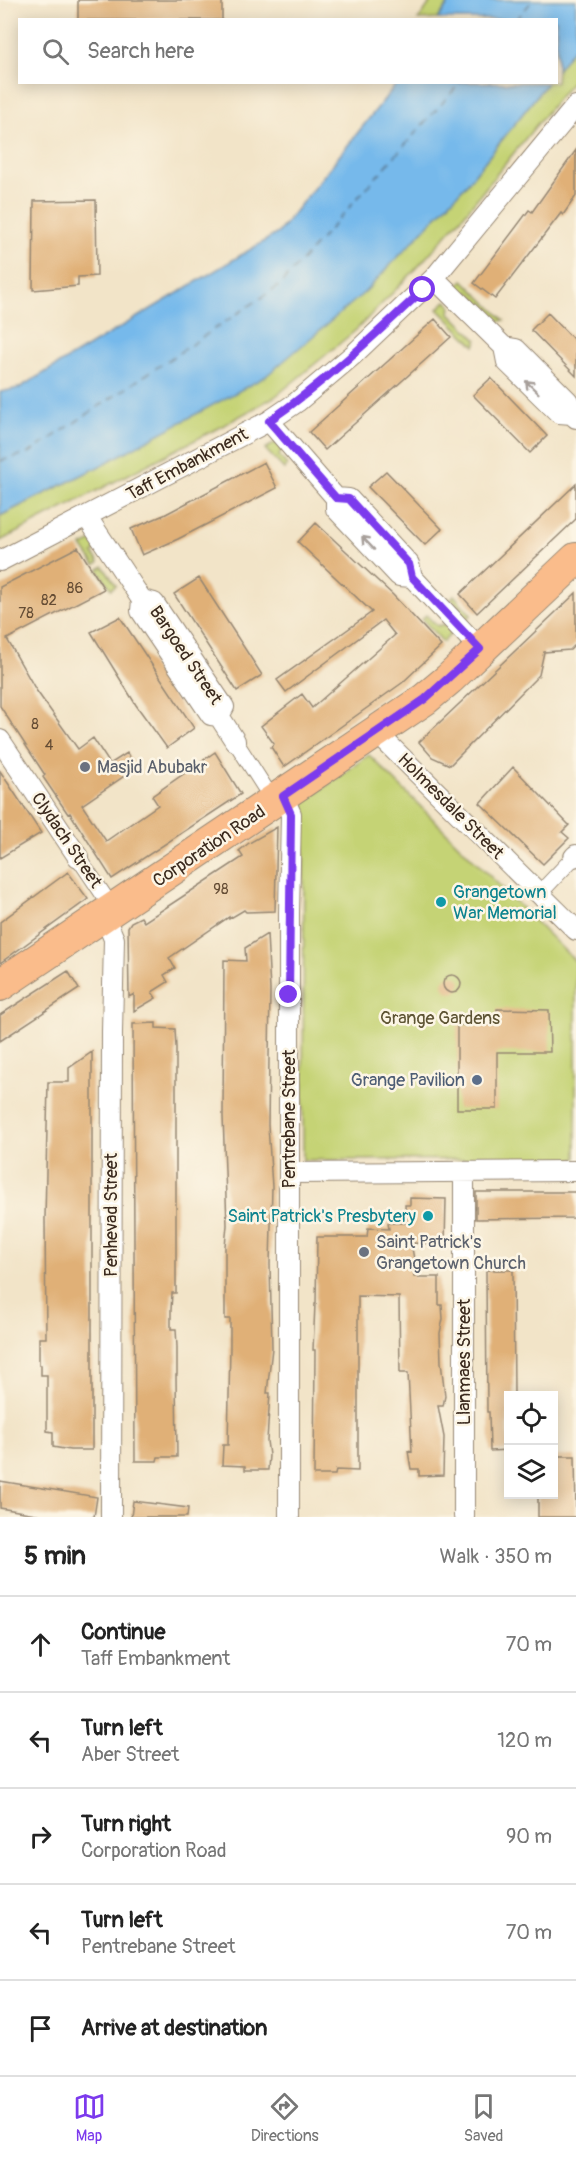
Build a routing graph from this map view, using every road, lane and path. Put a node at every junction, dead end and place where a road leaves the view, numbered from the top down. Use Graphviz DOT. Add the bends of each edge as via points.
graph roads {
  1 [pos="576,106"];
  2 [pos="434,278"];
  3 [pos="574,416"];
  4 [pos="269,421"];
  5 [pos="87,517"];
  6 [pos="576,559"];
  7 [pos="0,561"];
  8 [pos="480,649"];
  9 [pos="377,733"];
  10 [pos="0,740"];
  11 [pos="235,741"];
  12 [pos="279,799"];
  13 [pos="575,856"];
  14 [pos="78,857"];
  15 [pos="539,894"];
  16 [pos="109,912"];
  17 [pos="576,930"];
  18 [pos="0,985"];
  19 [pos="465,1172"];
  20 [pos="576,1172"];
  21 [pos="289,1173"];
  22 [pos="111,1517"];
  23 [pos="289,1517"];
  24 [pos="464,1517"];
  1 -- 2 [label="street, Taff Embankment"];
  2 -- 3 [label="street" via="504,347 507,362 514,369 559,413"];
  2 -- 4 [label="street, Taff Embankment" via="353,355"];
  4 -- 5 [label="street, Taff Embankment"];
  4 -- 8 [label="street" via="336,498 336,509 399,576 412,577"];
  5 -- 7 [label="street, Taff Embankment"];
  5 -- 11 [label="street, Bargoed Street" via="142,600 141,611 211,715 219,716"];
  6 -- 8 [label="main road, Corporation Road"];
  8 -- 9 [label="main road, Corporation Road" via="438,689"];
  9 -- 12 [label="main road, Corporation Road"];
  9 -- 15 [label="street, Holmesdale Street"];
  10 -- 14 [label="street, Clydach Street"];
  11 -- 12 [label="street, Bargoed Street"];
  12 -- 16 [label="main road, Corporation Road"];
  12 -- 21 [label="street, Pentrebane Street" via="291,814"];
  13 -- 15 [label="street"];
  14 -- 16 [label="street, Clydach Street"];
  15 -- 17 [label="street, Holmesdale Street"];
  16 -- 18 [label="main road, Corporation Road"];
  16 -- 22 [label="street, Penhevad Street" via="114,939"];
  19 -- 20 [label="street"];
  19 -- 21 [label="street"];
  19 -- 24 [label="street, Llanmaes Street"];
  21 -- 23 [label="street, Pentrebane Street"];
}
